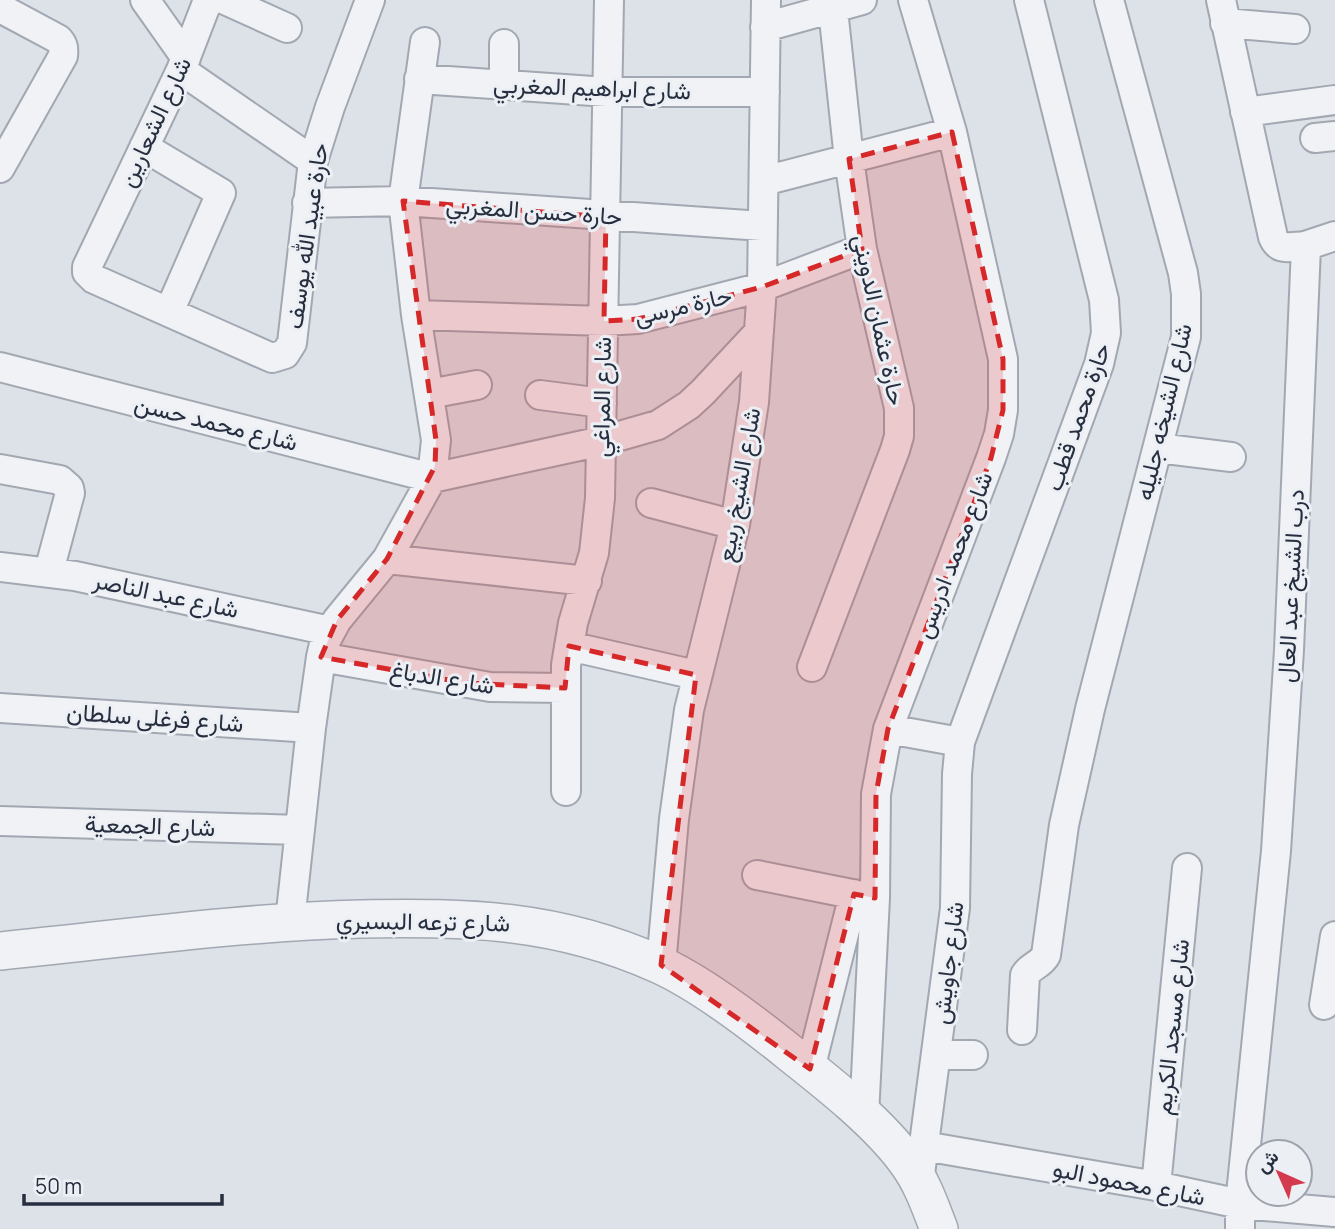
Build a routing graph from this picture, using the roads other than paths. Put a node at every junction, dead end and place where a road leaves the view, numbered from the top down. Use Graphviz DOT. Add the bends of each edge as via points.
graph roads {
  1 [pos="145,0"];
  2 [pos="208,0"];
  3 [pos="226,0"];
  4 [pos="370,0"];
  5 [pos="609,0"];
  6 [pos="862,0"];
  7 [pos="913,0"];
  8 [pos="1029,0"];
  9 [pos="1109,0"];
  10 [pos="832,4"];
  11 [pos="0,8"];
  12 [pos="1223,11"];
  13 [pos="766,14"];
  14 [pos="288,28"];
  15 [pos="1295,29"];
  16 [pos="425,42"];
  17 [pos="504,44"];
  18 [pos="183,64"];
  19 [pos="419,79"];
  20 [pos="504,85"];
  21 [pos="607,92"];
  22 [pos="765,92"];
  23 [pos="1335,100"];
  24 [pos="1245,111"];
  25 [pos="952,132"];
  26 [pos="144,147"];
  27 [pos="849,159"];
  28 [pos="313,161"];
  29 [pos="0,168"];
  30 [pos="764,181"];
  31 [pos="403,201"];
  32 [pos="307,202"];
  33 [pos="606,216"];
  34 [pos="762,226"];
  35 [pos="1335,236"];
  36 [pos="99,242"];
  37 [pos="1305,246"];
  38 [pos="862,249"];
  39 [pos="762,287"];
  40 [pos="169,312"];
  41 [pos="416,315"];
  42 [pos="604,321"];
  43 [pos="759,332"];
  44 [pos="0,367"];
  45 [pos="477,385"];
  46 [pos="429,394"];
  47 [pos="540,395"];
  48 [pos="602,403"];
  49 [pos="602,441"];
  50 [pos="1158,448"];
  51 [pos="1231,457"];
  52 [pos="0,469"];
  53 [pos="432,478"];
  54 [pos="651,503"];
  55 [pos="735,525"];
  56 [pos="387,559"];
  57 [pos="0,566"];
  58 [pos="49,571"];
  59 [pos="587,582"];
  60 [pos="325,644"];
  61 [pos="569,646"];
  62 [pos="812,667"];
  63 [pos="696,675"];
  64 [pos="565,688"];
  65 [pos="0,708"];
  66 [pos="311,728"];
  67 [pos="888,729"];
  68 [pos="960,742"];
  69 [pos="566,791"];
  70 [pos="0,821"];
  71 [pos="300,830"];
  72 [pos="1187,868"];
  73 [pos="757,875"];
  74 [pos="865,896"];
  75 [pos="290,921"];
  76 [pos="1335,936"];
  77 [pos="0,951"];
  78 [pos="661,965"];
  79 [pos="1324,1005"];
  80 [pos="1022,1030"];
  81 [pos="936,1055"];
  82 [pos="973,1055"];
  83 [pos="810,1069"];
  84 [pos="864,1116"];
  85 [pos="924,1146"];
  86 [pos="919,1182"];
  87 [pos="1156,1186"];
  88 [pos="1335,1212"];
  89 [pos="1240,1217"];
  90 [pos="939,1229"];
  1 -- 18 [label="street"];
  2 -- 18 [label="street, شارع الشعارين"];
  3 -- 14 [label="street"];
  4 -- 28 [label="street, حارة عبيد الله يوسف"];
  5 -- 21 [label="street, شارع المراغي"];
  6 -- 10 [label="street"];
  7 -- 25 [label="street, شارع محمد ادريس"];
  8 -- 68 [label="street, حارة محمد قطب" via="1104,300 1106,333 1099,365"];
  9 -- 50 [label="street, شارع الشيخه جليله" via="1186,294 1186,337"];
  10 -- 13 [label="street"];
  10 -- 27 [label="street, حارة عثمان الدويني"];
  11 -- 29 [label="street" via="58,39 64,50"];
  12 -- 15 [label="street"];
  12 -- 24 [label="street"];
  13 -- 22 [label="street, شارع الشيخ ربيع"];
  16 -- 19 [label="street"];
  17 -- 20 [label="street"];
  18 -- 26 [label="street, شارع الشعارين"];
  18 -- 28 [label="street"];
  19 -- 20 [label="street, شارع ابراهيم المغربي"];
  19 -- 31 [label="street"];
  20 -- 21 [label="street, شارع ابراهيم المغربي"];
  21 -- 22 [label="street, شارع ابراهيم المغربي"];
  21 -- 33 [label="street, شارع المراغي"];
  22 -- 30 [label="street, شارع الشيخ ربيع"];
  23 -- 24 [label="street"];
  24 -- 37 [label="street" via="1275,242 1283,248"];
  25 -- 27 [label="street"];
  25 -- 67 [label="street, شارع محمد ادريس" via="1003,359 1003,410 991,458"];
  26 -- 36 [label="street, شارع الشعارين"];
  26 -- 40 [label="street" via="221,193"];
  27 -- 30 [label="street"];
  27 -- 38 [label="street, حارة عثمان الدويني"];
  28 -- 32 [label="street, حارة عبيد الله يوسف"];
  30 -- 34 [label="street, شارع الشيخ ربيع"];
  31 -- 32 [label="street, حارة حسن المغربي"];
  31 -- 33 [label="street, حارة حسن المغربي"];
  31 -- 41 [label="street"];
  32 -- 40 [label="street, حارة عبيد الله يوسف" via="292,343 285,354 272,358"];
  33 -- 34 [label="street, حارة حسن المغربي"];
  33 -- 42 [label="street, شارع المراغي"];
  34 -- 39 [label="street, شارع الشيخ ربيع"];
  35 -- 37 [label="street"];
  36 -- 40 [label="street, حارة عبيد الله يوسف" via="88,267 90,276"];
  37 -- 89 [label="street, درب الشيخ عبد العال" via="1290,636 1276,851"];
  38 -- 39 [label="street, حارة مرسى"];
  38 -- 62 [label="street, حارة عثمان الدويني" via="899,408 899,436"];
  39 -- 42 [label="street, حارة مرسى" via="651,316"];
  39 -- 43 [label="street, شارع الشيخ ربيع"];
  41 -- 42 [label="street, حارة مرسى"];
  41 -- 46 [label="street"];
  42 -- 48 [label="street, شارع المراغي"];
  43 -- 49 [label="street" via="703,392 673,416 658,425"];
  43 -- 55 [label="street, شارع الشيخ ربيع" via="754,401"];
  44 -- 53 [label="street, شارع محمد حسن"];
  45 -- 46 [label="street"];
  46 -- 53 [label="street" via="436,440"];
  47 -- 48 [label="street"];
  48 -- 49 [label="street, شارع المراغي"];
  49 -- 53 [label="street"];
  49 -- 59 [label="street, شارع المراغي" via="598,526"];
  50 -- 51 [label="street"];
  50 -- 80 [label="street, شارع الشيخه جليله" via="1064,825 1046,955 1025,975"];
  52 -- 58 [label="street" via="60,480 69,488"];
  53 -- 56 [label="street"];
  54 -- 55 [label="street"];
  55 -- 63 [label="street, شارع الشيخ ربيع"];
  56 -- 59 [label="street"];
  56 -- 60 [label="street" via="345,609"];
  57 -- 58 [label="street, شارع عبد الناصر"];
  58 -- 60 [label="street, شارع عبد الناصر" via="102,581"];
  59 -- 61 [label="street, شارع المراغي"];
  60 -- 64 [label="street, شارع الدباغ" via="490,687"];
  60 -- 66 [label="street"];
  61 -- 63 [label="street"];
  61 -- 64 [label="street, شارع المراغي"];
  63 -- 78 [label="street, شارع الشيخ ربيع" via="674,819"];
  64 -- 69 [label="street, شارع المراغي"];
  65 -- 66 [label="street, شارع فرغلى سلطان"];
  66 -- 71 [label="street"];
  67 -- 68 [label="street"];
  67 -- 74 [label="street, شارع محمد ادريس"];
  68 -- 81 [label="street, شارع جاويش" via="956,908"];
  70 -- 71 [label="street, شارع الجمعية"];
  71 -- 75 [label="street"];
  72 -- 87 [label="street, شارع مسجد الكريم"];
  73 -- 74 [label="street"];
  74 -- 83 [label="street"];
  74 -- 84 [label="street, شارع محمد ادريس"];
  75 -- 77 [label="street, شارع ترعه البسيري"];
  75 -- 78 [label="street, شارع ترعه البسيري" via="430,918 524,924 571,933"];
  76 -- 79 [label="street"];
  78 -- 83 [label="street, شارع ترعه البسيري" via="737,1013"];
  81 -- 82 [label="street"];
  81 -- 85 [label="street, شارع جاويش"];
  83 -- 84 [label="street, شارع ترعه البسيري"];
  84 -- 86 [label="street, شارع ترعه البسيري" via="895,1146"];
  85 -- 86 [label="street, شارع جاويش"];
  85 -- 87 [label="street, شارع محمود البو"];
  86 -- 90 [label="street, شارع ترعه البسيري"];
  87 -- 89 [label="street, شارع محمود البو"];
  88 -- 89 [label="street, شارع محمود البو"];
}
